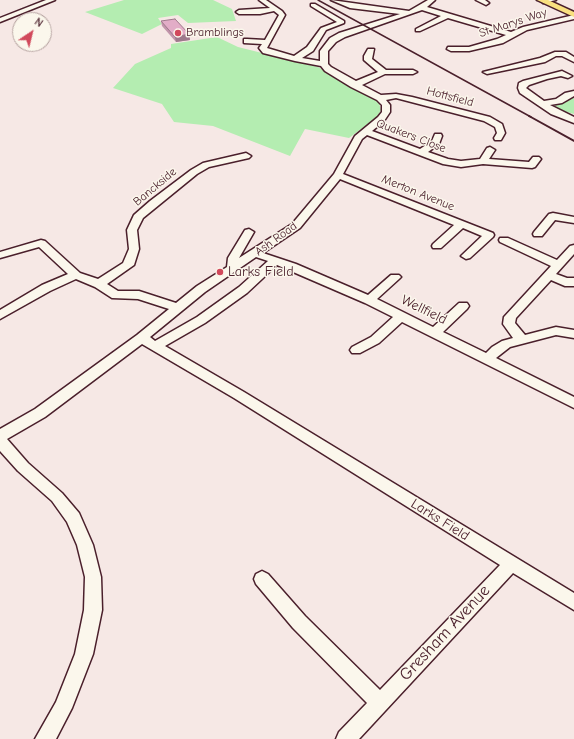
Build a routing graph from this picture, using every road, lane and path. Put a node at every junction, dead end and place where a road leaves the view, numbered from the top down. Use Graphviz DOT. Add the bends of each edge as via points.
graph roads {
  1 [pos="52,0"];
  2 [pos="262,0"];
  3 [pos="334,0"];
  4 [pos="432,0"];
  5 [pos="479,0"];
  6 [pos="546,1"];
  7 [pos="486,3"];
  8 [pos="313,5"];
  9 [pos="422,8"];
  10 [pos="275,9"];
  11 [pos="239,12"];
  12 [pos="410,13"];
  13 [pos="446,16"];
  14 [pos="574,16"];
  15 [pos="0,20"];
  16 [pos="418,30"];
  17 [pos="513,35"];
  18 [pos="247,41"];
  19 [pos="266,42"];
  20 [pos="456,50"];
  21 [pos="372,52"];
  22 [pos="295,59"];
  23 [pos="574,60"];
  24 [pos="522,63"];
  25 [pos="324,64"];
  26 [pos="384,72"];
  27 [pos="413,72"];
  28 [pos="487,73"];
  29 [pos="568,76"];
  30 [pos="545,77"];
  31 [pos="354,84"];
  32 [pos="574,93"];
  33 [pos="380,98"];
  34 [pos="544,104"];
  35 [pos="574,120"];
  36 [pos="366,132"];
  37 [pos="438,136"];
  38 [pos="498,138"];
  39 [pos="490,150"];
  40 [pos="420,153"];
  41 [pos="246,156"];
  42 [pos="536,159"];
  43 [pos="483,161"];
  44 [pos="338,175"];
  45 [pos="574,220"];
  46 [pos="462,224"];
  47 [pos="249,232"];
  48 [pos="538,234"];
  49 [pos="504,240"];
  50 [pos="437,246"];
  51 [pos="574,248"];
  52 [pos="257,254"];
  53 [pos="0,255"];
  54 [pos="466,256"];
  55 [pos="275,260"];
  56 [pos="559,265"];
  57 [pos="232,269"];
  58 [pos="76,275"];
  59 [pos="549,275"];
  60 [pos="395,277"];
  61 [pos="574,282"];
  62 [pos="99,284"];
  63 [pos="369,300"];
  64 [pos="463,306"];
  65 [pos="177,308"];
  66 [pos="0,316"];
  67 [pos="401,316"];
  68 [pos="435,332"];
  69 [pos="574,334"];
  70 [pos="141,338"];
  71 [pos="522,340"];
  72 [pos="156,346"];
  73 [pos="356,350"];
  74 [pos="488,359"];
  75 [pos="574,403"];
  76 [pos="0,436"];
  77 [pos="0,441"];
  78 [pos="511,564"];
  79 [pos="262,579"];
  80 [pos="574,602"];
  81 [pos="380,703"];
  82 [pos="45,739"];
  83 [pos="346,739"];
  1 -- 15 [label="street"];
  2 -- 10 [label="street"];
  3 -- 12 [label="street" via="350,6"];
  4 -- 9 [label="street"];
  5 -- 7 [label="street"];
  6 -- 14 [label="main road"];
  8 -- 22 [label="street" via="342,22 323,29 310,48"];
  9 -- 12 [label="street"];
  9 -- 13 [label="street"];
  10 -- 11 [label="street"];
  10 -- 19 [label="street" via="280,12 282,19"];
  12 -- 25 [label="street" via="335,38 324,51"];
  13 -- 16 [label="street"];
  13 -- 17 [label="street"];
  14 -- 17 [label="street, St Marys Way" via="527,28"];
  17 -- 20 [label="street, St Marys Way" via="500,41"];
  18 -- 19 [label="street"];
  19 -- 22 [label="street" via="263,48 266,51"];
  21 -- 26 [label="street" via="367,58"];
  22 -- 25 [label="street"];
  23 -- 24 [label="street" via="558,53 542,60"];
  24 -- 28 [label="street"];
  24 -- 30 [label="street"];
  25 -- 31 [label="street"];
  26 -- 27 [label="street"];
  26 -- 31 [label="street"];
  29 -- 30 [label="street" via="562,73"];
  30 -- 34 [label="street" via="522,85 523,91"];
  31 -- 33 [label="street"];
  32 -- 34 [label="street" via="559,101"];
  33 -- 36 [label="street, Ash Road" via="386,105 386,112 382,119"];
  33 -- 38 [label="street, Hottsfield" via="396,96 412,99 487,119 499,126 501,133"];
  34 -- 35 [label="street" via="554,112"];
  36 -- 40 [label="street, Quakers Close"];
  36 -- 44 [label="street, Ash Road" via="353,145"];
  37 -- 40 [label="street" via="436,142"];
  39 -- 43 [label="street"];
  40 -- 43 [label="street, Quakers Close" via="461,164"];
  41 -- 62 [label="street, Banckside" via="206,165 154,203 138,217 132,230 134,249 128,265"];
  42 -- 43 [label="street, Quakers Close" via="532,165"];
  44 -- 46 [label="street, Merton Avenue"];
  44 -- 52 [label="street, Ash Road" via="296,226"];
  45 -- 48 [label="street" via="553,216"];
  46 -- 50 [label="street"];
  46 -- 54 [label="street, Merton Avenue" via="489,235"];
  47 -- 57 [label="street" via="234,258"];
  49 -- 56 [label="street"];
  51 -- 56 [label="street"];
  52 -- 55 [label="street, Wellfield"];
  52 -- 57 [label="street, Ash Road"];
  53 -- 58 [label="street" via="41,244"];
  55 -- 63 [label="street, Wellfield"];
  55 -- 72 [label="street" via="243,290 201,320"];
  56 -- 59 [label="street"];
  57 -- 65 [label="street, Ash Road"];
  58 -- 62 [label="street"];
  58 -- 66 [label="street" via="46,288"];
  59 -- 61 [label="street" via="565,282"];
  59 -- 71 [label="street" via="510,317 509,324"];
  60 -- 63 [label="street"];
  62 -- 65 [label="street" via="116,295 139,295"];
  63 -- 67 [label="street, Wellfield"];
  64 -- 68 [label="street"];
  65 -- 70 [label="street, Ash Road"];
  67 -- 68 [label="street, Wellfield"];
  67 -- 73 [label="street" via="375,340"];
  68 -- 74 [label="street, Wellfield"];
  69 -- 71 [label="street" via="556,331"];
  70 -- 72 [label="street, Larks Field"];
  70 -- 76 [label="street, Ash Road" via="40,412"];
  71 -- 74 [label="street" via="506,344"];
  72 -- 78 [label="street, Larks Field"];
  74 -- 75 [label="street, Wellfield"];
  77 -- 82 [label="street" via="23,467 57,497 74,518 86,545 93,576 94,610 84,654 62,708"];
  78 -- 80 [label="street, Larks Field"];
  78 -- 81 [label="street, Gresham Avenue"];
  79 -- 81 [label="street" via="299,622"];
  81 -- 83 [label="street, Gresham Avenue"];
}
